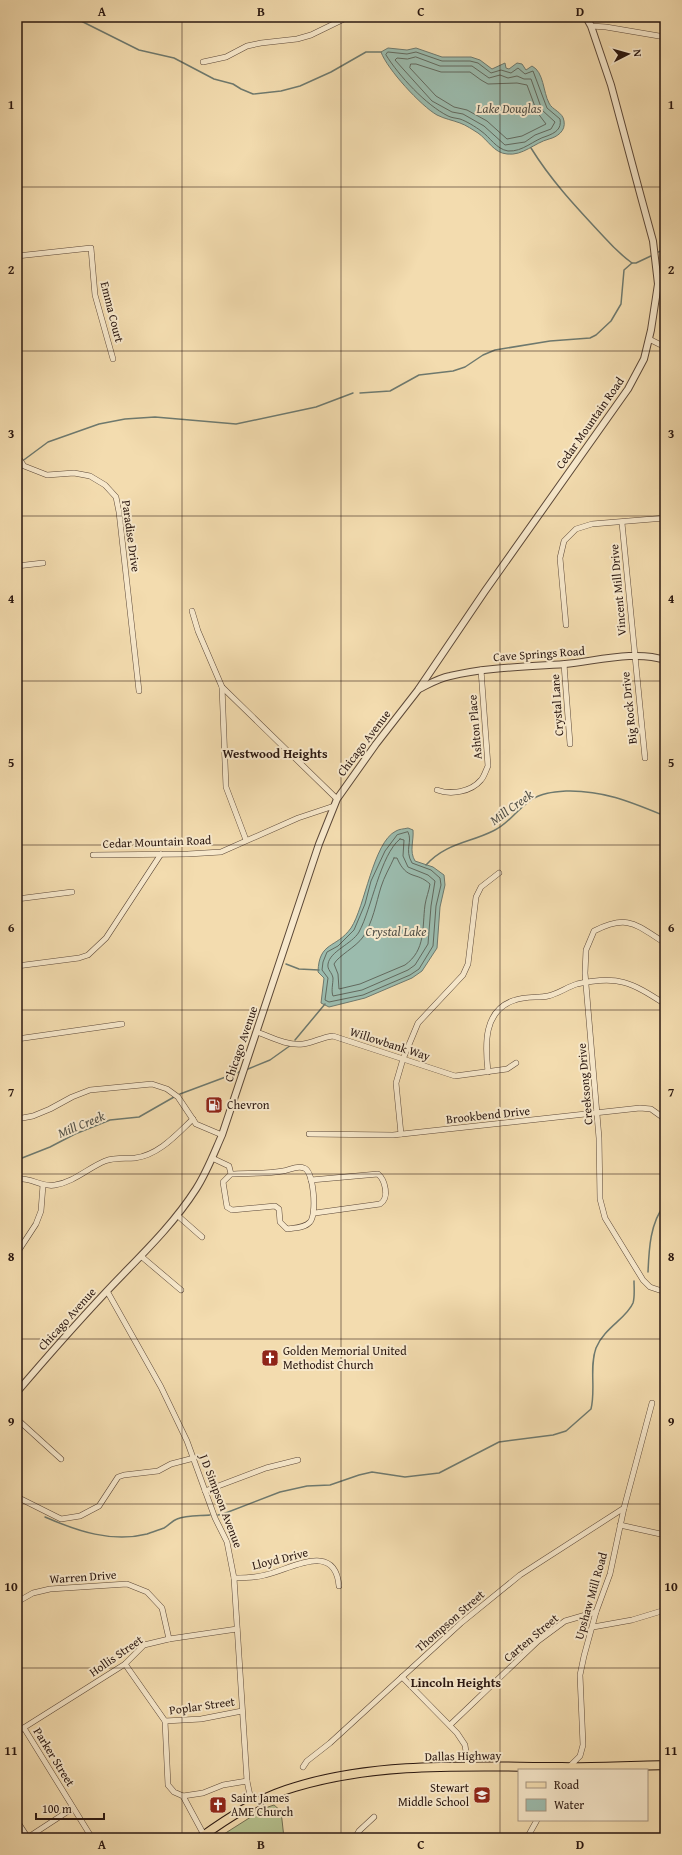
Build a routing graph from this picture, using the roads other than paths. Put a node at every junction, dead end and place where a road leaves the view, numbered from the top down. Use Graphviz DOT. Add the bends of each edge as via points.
graph roads {
  1 [pos="348,17"];
  2 [pos="586,17"];
  3 [pos="591,26"];
  4 [pos="665,37"];
  5 [pos="203,62"];
  6 [pos="17,256"];
  7 [pos="649,339"];
  8 [pos="665,347"];
  9 [pos="113,359"];
  10 [pos="17,456"];
  11 [pos="665,518"];
  12 [pos="622,523"];
  13 [pos="43,563"];
  14 [pos="17,566"];
  15 [pos="192,611"];
  16 [pos="566,625"];
  17 [pos="634,656"];
  18 [pos="665,660"];
  19 [pos="564,664"];
  20 [pos="480,670"];
  21 [pos="222,688"];
  22 [pos="418,690"];
  23 [pos="139,691"];
  24 [pos="570,744"];
  25 [pos="645,758"];
  26 [pos="437,790"];
  27 [pos="337,799"];
  28 [pos="334,806"];
  29 [pos="246,840"];
  30 [pos="161,854"];
  31 [pos="93,855"];
  32 [pos="499,873"];
  33 [pos="72,892"];
  34 [pos="17,899"];
  35 [pos="665,943"];
  36 [pos="17,966"];
  37 [pos="586,983"];
  38 [pos="665,1004"];
  39 [pos="122,1024"];
  40 [pos="257,1032"];
  41 [pos="17,1039"];
  42 [pos="403,1059"];
  43 [pos="516,1063"];
  44 [pos="488,1072"];
  45 [pos="598,1113"];
  46 [pos="17,1119"];
  47 [pos="193,1119"];
  48 [pos="665,1119"];
  49 [pos="309,1134"];
  50 [pos="401,1134"];
  51 [pos="222,1135"];
  52 [pos="212,1158"];
  53 [pos="231,1174"];
  54 [pos="17,1179"];
  55 [pos="311,1180"];
  56 [pos="44,1185"];
  57 [pos="315,1213"];
  58 [pos="177,1215"];
  59 [pos="202,1237"];
  60 [pos="17,1253"];
  61 [pos="142,1257"];
  62 [pos="181,1290"];
  63 [pos="107,1291"];
  64 [pos="665,1292"];
  65 [pos="17,1392"];
  66 [pos="652,1403"];
  67 [pos="17,1418"];
  68 [pos="194,1458"];
  69 [pos="61,1459"];
  70 [pos="298,1460"];
  71 [pos="205,1491"];
  72 [pos="17,1497"];
  73 [pos="624,1508"];
  74 [pos="620,1525"];
  75 [pos="665,1535"];
  76 [pos="234,1578"];
  77 [pos="340,1586"];
  78 [pos="17,1602"];
  79 [pos="665,1610"];
  80 [pos="596,1612"];
  81 [pos="593,1628"];
  82 [pos="237,1629"];
  83 [pos="169,1639"];
  84 [pos="125,1664"];
  85 [pos="402,1677"];
  86 [pos="242,1711"];
  87 [pos="164,1721"];
  88 [pos="450,1725"];
  89 [pos="24,1728"];
  90 [pos="17,1732"];
  91 [pos="665,1765"];
  92 [pos="468,1766"];
  93 [pos="303,1767"];
  94 [pos="568,1769"];
  95 [pos="247,1782"];
  96 [pos="183,1796"];
  97 [pos="252,1807"];
  98 [pos="74,1808"];
  99 [pos="374,1817"];
  100 [pos="17,1821"];
  101 [pos="536,1821"];
  102 [pos="204,1837"];
  103 [pos="27,1838"];
  104 [pos="92,1838"];
  105 [pos="355,1838"];
  106 [pos="526,1838"];
  1 -- 5 [label="street" via="311,35 247,46 226,57"];
  2 -- 3 [label="street, Cedar Mountain Road"];
  3 -- 4 [label="street"];
  3 -- 7 [label="street, Cedar Mountain Road" via="610,85 652,241 658,284"];
  6 -- 9 [label="street, Emma Court" via="91,248 95,295"];
  7 -- 8 [label="street"];
  7 -- 22 [label="street, Cedar Mountain Road" via="644,359 628,389 509,555"];
  10 -- 23 [label="street, Paradise Drive" via="24,466 47,475 74,473 90,476 105,485 116,497"];
  11 -- 12 [label="street"];
  12 -- 16 [label="street" via="592,524 576,529 564,541 560,558"];
  12 -- 17 [label="street, Vincent Mill Drive"];
  13 -- 14 [label="street"];
  15 -- 21 [label="street"];
  17 -- 18 [label="street, Cave Springs Road"];
  17 -- 19 [label="street, Cave Springs Road"];
  17 -- 25 [label="street, Big Rock Drive"];
  19 -- 20 [label="street, Cave Springs Road"];
  19 -- 24 [label="street, Crystal Lane"];
  20 -- 22 [label="street, Cave Springs Road" via="448,676"];
  20 -- 26 [label="street, Ashton Place" via="488,766 482,780 469,789 447,793"];
  21 -- 27 [label="street"];
  21 -- 29 [label="street" via="226,787"];
  22 -- 27 [label="street, Chicago Avenue"];
  27 -- 28 [label="street, Chicago Avenue"];
  28 -- 29 [label="street, Cedar Mountain Road"];
  28 -- 40 [label="street, Chicago Avenue"];
  29 -- 30 [label="street, Cedar Mountain Road" via="221,852"];
  30 -- 31 [label="street, Cedar Mountain Road"];
  30 -- 36 [label="street" via="106,938 88,955"];
  32 -- 42 [label="street" via="481,887 476,897 468,964 463,975 418,1022"];
  33 -- 34 [label="street"];
  35 -- 37 [label="street, Creeksong Drive" via="639,926 625,921 610,923 594,931 586,950"];
  37 -- 38 [label="street" via="624,981"];
  37 -- 44 [label="street" via="576,984 550,996 516,1000 504,1005 493,1017 487,1031 485,1045"];
  37 -- 45 [label="street, Creeksong Drive"];
  39 -- 41 [label="street"];
  40 -- 42 [label="street, Willowbank Way" via="290,1044 303,1044 333,1036"];
  40 -- 51 [label="street, Chicago Avenue"];
  42 -- 44 [label="street, Willowbank Way" via="455,1076"];
  42 -- 50 [label="street" via="396,1083"];
  43 -- 44 [label="street, Willowbank Way" via="507,1070"];
  45 -- 48 [label="street, Brookbend Drive" via="640,1108 651,1109"];
  45 -- 50 [label="street, Brookbend Drive"];
  45 -- 64 [label="street, Creeksong Drive" via="600,1200 605,1218 643,1280 650,1287"];
  46 -- 47 [label="street" via="33,1116 72,1096 90,1090 152,1084 167,1089 178,1097"];
  47 -- 51 [label="street" via="196,1124"];
  47 -- 56 [label="street" via="155,1151 136,1158 106,1161 68,1182"];
  49 -- 50 [label="street, Brookbend Drive"];
  51 -- 52 [label="street, Chicago Avenue"];
  52 -- 53 [label="street" via="229,1166"];
  52 -- 58 [label="street, Chicago Avenue" via="196,1189"];
  53 -- 55 [label="street" via="283,1171 296,1167 308,1170"];
  53 -- 57 [label="street" via="223,1182 227,1208 232,1210 275,1206 279,1209 280,1222 287,1229 303,1227 310,1222"];
  54 -- 56 [label="street" via="25,1178"];
  55 -- 57 [label="street"];
  55 -- 57 [label="street" via="378,1174 383,1178 386,1197 380,1204"];
  56 -- 60 [label="street" via="41,1211 36,1224"];
  58 -- 59 [label="street"];
  58 -- 61 [label="street, Chicago Avenue"];
  61 -- 62 [label="street"];
  61 -- 63 [label="street, Chicago Avenue"];
  63 -- 65 [label="street, Chicago Avenue"];
  63 -- 68 [label="street, J D Simpson Avenue" via="161,1387"];
  66 -- 73 [label="street, Upshaw Mill Road"];
  67 -- 69 [label="street"];
  68 -- 71 [label="street, J D Simpson Avenue"];
  68 -- 72 [label="street" via="171,1464 158,1471 118,1477 104,1501 80,1516 61,1519"];
  70 -- 71 [label="street" via="266,1468"];
  71 -- 76 [label="street, J D Simpson Avenue" via="227,1542"];
  73 -- 74 [label="street, Upshaw Mill Road"];
  73 -- 85 [label="street, Thompson Street" via="520,1575 461,1623"];
  74 -- 75 [label="street"];
  74 -- 80 [label="street, Upshaw Mill Road" via="610,1574"];
  76 -- 77 [label="street, Lloyd Drive" via="264,1576 300,1562 318,1560 334,1569"];
  76 -- 82 [label="street, J D Simpson Avenue"];
  78 -- 83 [label="street, Warren Drive" via="33,1593 50,1589 127,1584 147,1592 162,1608"];
  79 -- 81 [label="street"];
  80 -- 81 [label="street, Upshaw Mill Road"];
  80 -- 88 [label="street, Carten Street" via="566,1621 538,1641"];
  81 -- 94 [label="street, Upshaw Mill Road" via="580,1675 583,1744 580,1756"];
  82 -- 83 [label="street, Hollis Street"];
  82 -- 86 [label="street, J D Simpson Avenue"];
  83 -- 84 [label="street, Hollis Street" via="144,1645"];
  84 -- 87 [label="street"];
  84 -- 89 [label="street, Hollis Street"];
  85 -- 88 [label="street"];
  85 -- 93 [label="street, Thompson Street"];
  86 -- 87 [label="street, Poplar Street" via="201,1719"];
  86 -- 95 [label="street, J D Simpson Avenue"];
  87 -- 96 [label="street" via="168,1785 174,1792"];
  88 -- 92 [label="street" via="465,1744"];
  89 -- 90 [label="street, Hollis Street"];
  89 -- 98 [label="street, Parker Street"];
  91 -- 94 [label="main road, Dallas Highway"];
  92 -- 94 [label="main road, Dallas Highway"];
  92 -- 97 [label="main road, Dallas Highway" via="380,1770 340,1775 286,1790"];
  95 -- 96 [label="street" via="223,1785 203,1793"];
  95 -- 97 [label="street, J D Simpson Avenue"];
  96 -- 102 [label="street"];
  97 -- 102 [label="main road, Dallas Highway"];
  98 -- 103 [label="street"];
  98 -- 104 [label="street, Parker Street"];
  99 -- 105 [label="street" via="359,1830"];
  100 -- 103 [label="street"];
  101 -- 106 [label="street"];
}
